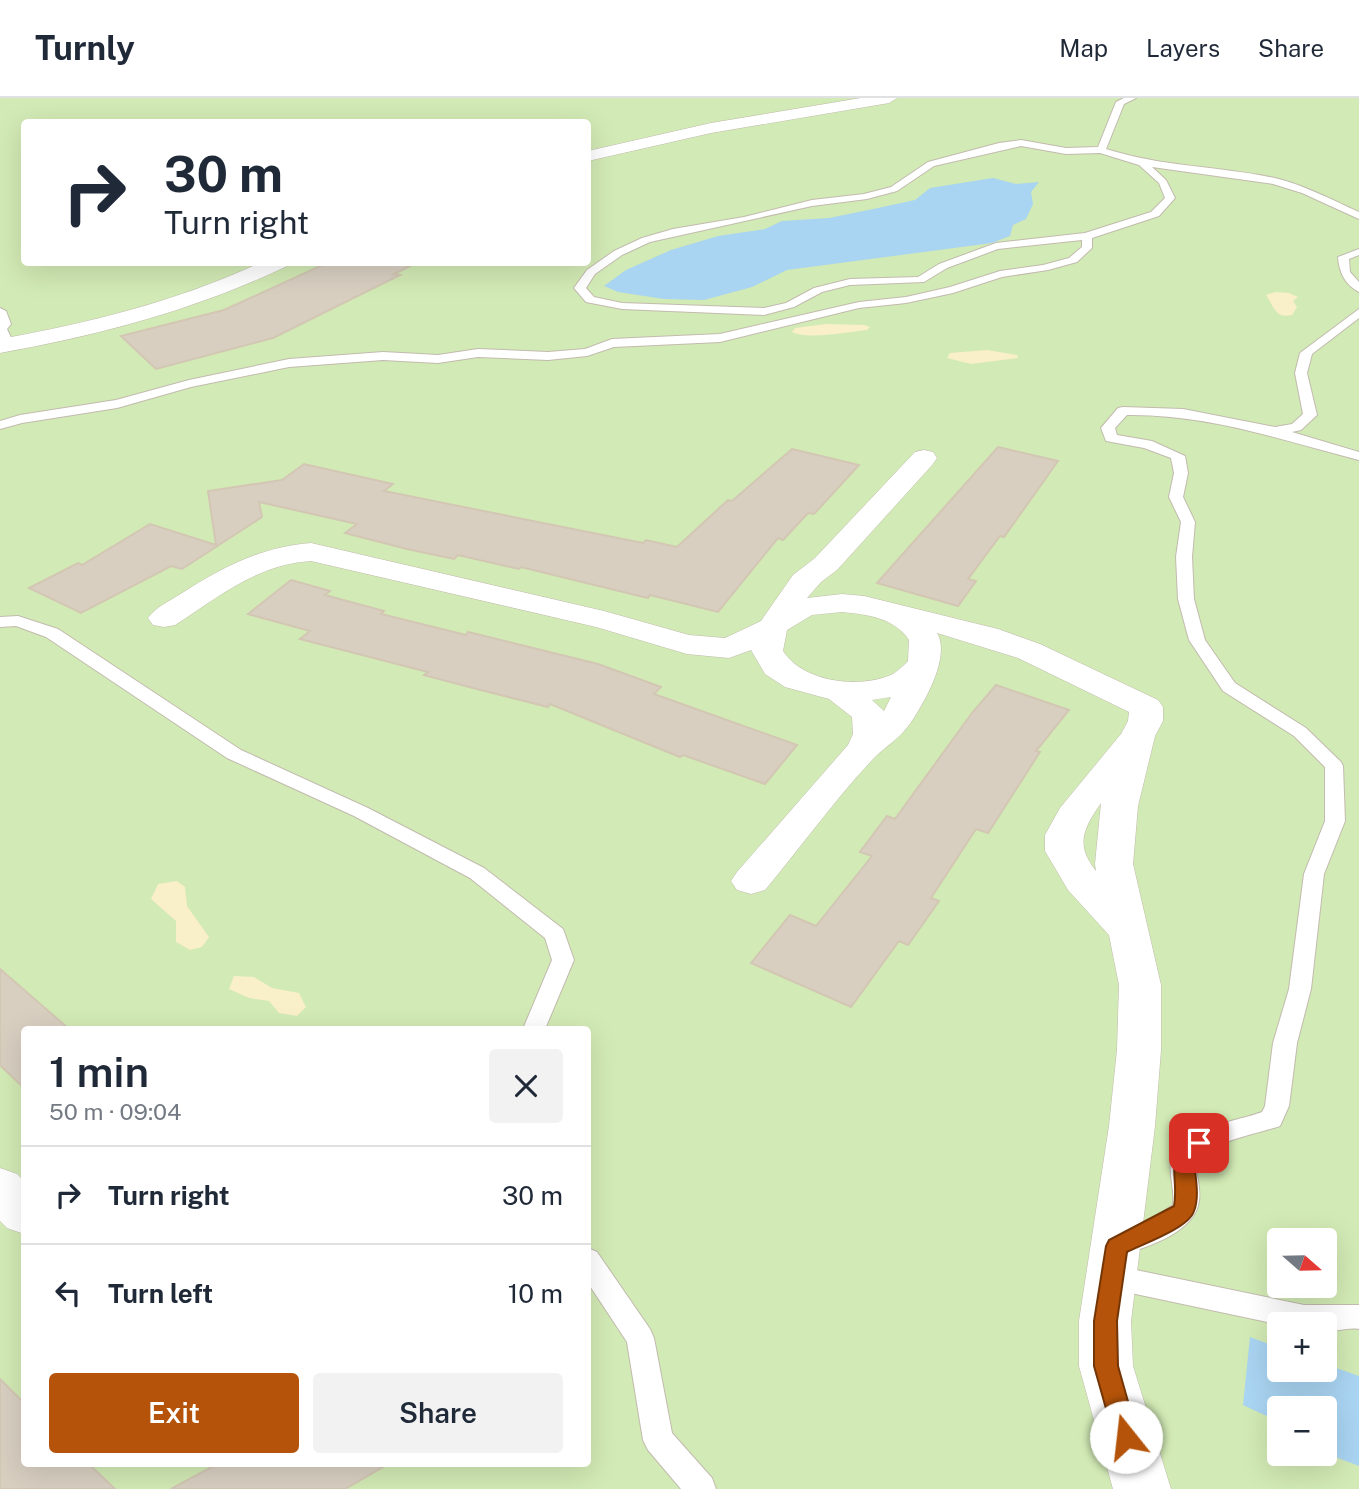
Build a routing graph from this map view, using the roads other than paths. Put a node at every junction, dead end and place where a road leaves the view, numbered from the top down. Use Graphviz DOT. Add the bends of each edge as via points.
graph roads {
  1 [pos="889,98"];
  2 [pos="1132,98"];
  3 [pos="1101,150"];
  4 [pos="591,155"];
  5 [pos="1142,163"];
  6 [pos="1359,216"];
  7 [pos="1087,236"];
  8 [pos="1359,252"];
  9 [pos="271,266"];
  10 [pos="1359,289"];
  11 [pos="0,311"];
  12 [pos="1359,312"];
  13 [pos="2,337"];
  14 [pos="0,425"];
  15 [pos="1276,432"];
  16 [pos="1359,456"];
  17 [pos="924,458"];
  18 [pos="826,564"];
  19 [pos="871,607"];
  20 [pos="164,618"];
  21 [pos="0,622"];
  22 [pos="775,625"];
  23 [pos="687,644"];
  24 [pos="1011,646"];
  25 [pos="922,666"];
  26 [pos="802,683"];
  27 [pos="841,692"];
  28 [pos="1138,736"];
  29 [pos="864,748"];
  30 [pos="751,881"];
  31 [pos="1129,932"];
  32 [pos="535,1026"];
  33 [pos="0,1188"];
  34 [pos="21,1210"];
  35 [pos="1115,1262"];
  36 [pos="591,1264"];
  37 [pos="1359,1317"];
  38 [pos="701,1489"];
  39 [pos="1142,1489"];
  1 -- 4 [label="street" via="720,126"];
  2 -- 3 [label="lane" via="1119,102"];
  3 -- 5 [label="lane"];
  3 -- 7 [label="lane" via="999,145 931,164 894,189 646,240 591,272 580,288 590,300 622,306 764,312 850,282 920,280 996,246"];
  5 -- 6 [label="lane" via="1274,181"];
  5 -- 7 [label="lane" via="1163,182 1170,198 1154,214"];
  7 -- 14 [label="lane" via="1087,248 1073,260 1000,274 918,298 859,305 720,338 612,343 587,352 548,356 478,353 438,359 383,356 289,363 117,404"];
  8 -- 10 [label="lane" via="1343,257 1345,274"];
  9 -- 13 [label="street" via="190,301 100,327"];
  11 -- 13 [label="lane" via="5,324"];
  12 -- 15 [label="lane" via="1306,353 1301,373 1310,415 1296,427"];
  15 -- 16 [label="lane"];
  15 -- 35 [label="lane" via="1150,409 1123,411 1108,428 1111,438 1147,444 1178,457 1181,473 1176,497 1188,522 1186,599 1197,640 1229,687 1300,732 1334,766 1335,780 1335,821 1314,874 1300,989 1285,1043 1277,1106 1271,1119 1187,1151 1184,1211"];
  17 -- 18 [label="street"];
  18 -- 19 [label="street" via="822,574 827,586"];
  18 -- 22 [label="street" via="800,583"];
  19 -- 22 [label="street" via="805,607"];
  19 -- 24 [label="street"];
  19 -- 25 [label="street" via="914,626 927,649"];
  20 -- 23 [label="street" via="250,564 282,553 311,552 604,620"];
  21 -- 32 [label="lane" via="18,621 52,633 234,754 361,812 477,873 555,934 563,960"];
  22 -- 23 [label="street" via="729,648"];
  22 -- 26 [label="street" via="766,640 767,652 774,663"];
  23 -- 26 [label="street" via="702,654"];
  24 -- 25 [label="street" via="954,647"];
  24 -- 28 [label="street" via="1141,703 1148,718"];
  25 -- 27 [label="street" via="905,681 887,688"];
  25 -- 29 [label="street" via="901,716 881,739"];
  26 -- 27 [label="street"];
  27 -- 29 [label="street" via="869,714 870,734"];
  28 -- 31 [label="street" via="1115,835 1114,864"];
  28 -- 31 [label="street" via="1088,796 1062,842 1069,862"];
  29 -- 30 [label="street"];
  31 -- 35 [label="street" via="1140,985 1139,1050"];
  33 -- 34 [label="street"];
  35 -- 37 [label="lane" via="1304,1317"];
  35 -- 39 [label="street" via="1105,1321 1106,1366"];
  36 -- 38 [label="lane" via="640,1338 658,1440"];
}
